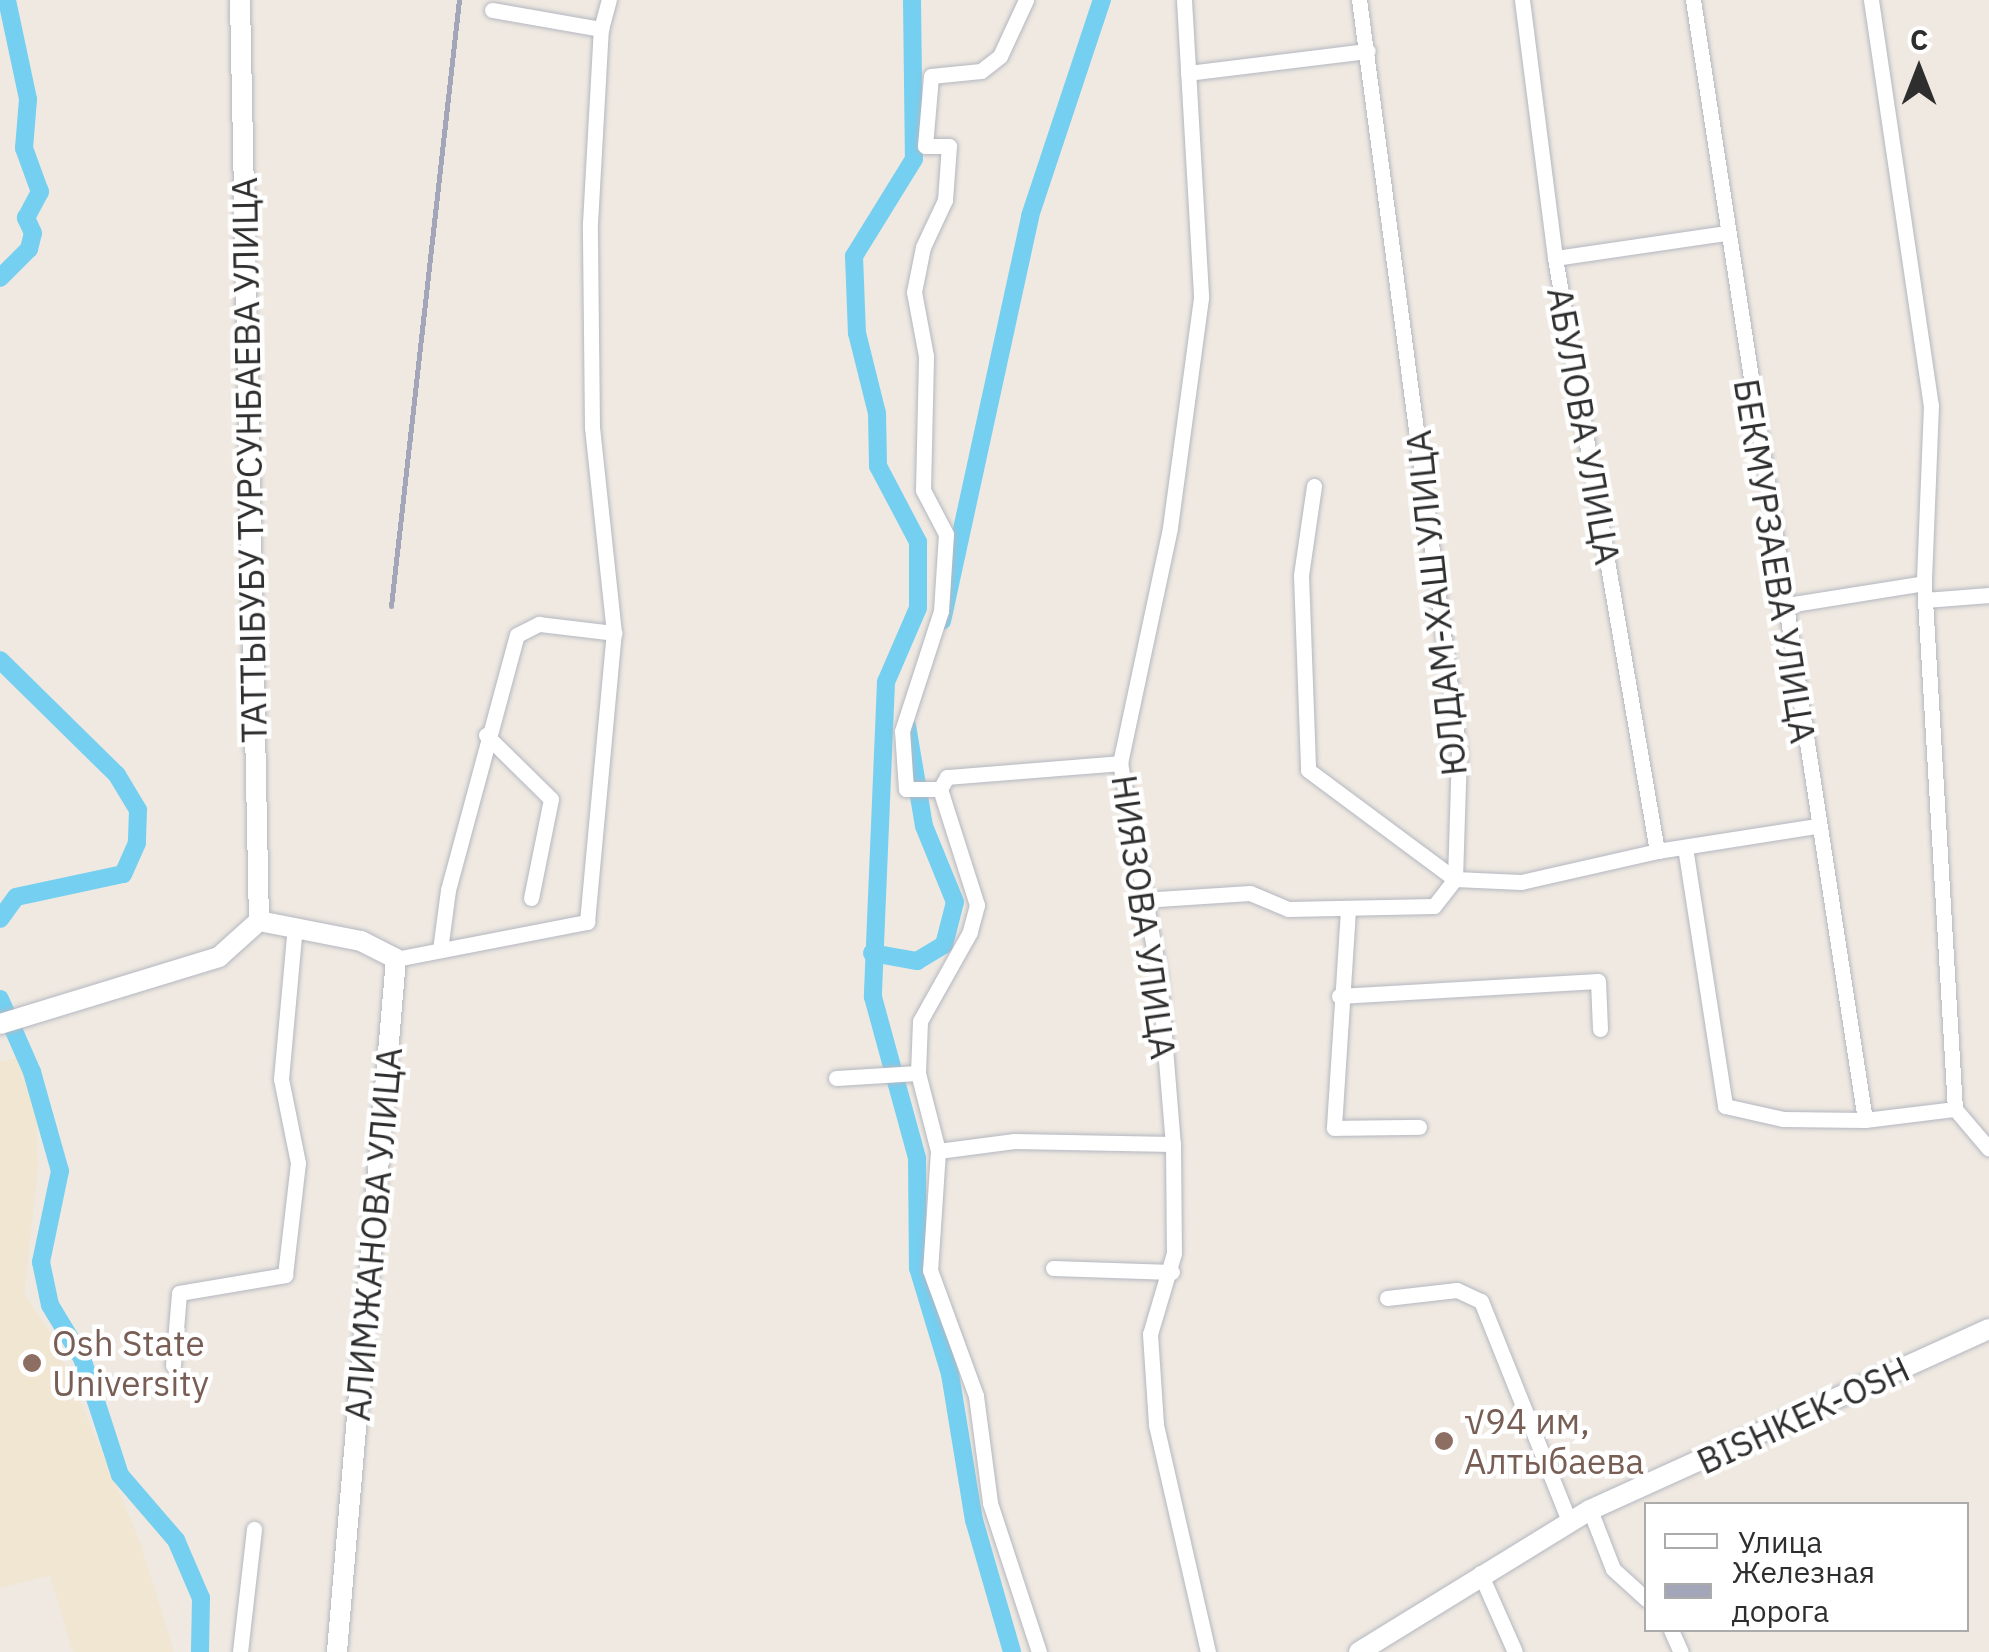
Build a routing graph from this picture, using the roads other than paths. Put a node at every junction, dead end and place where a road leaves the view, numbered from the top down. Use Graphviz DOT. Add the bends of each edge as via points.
graph roads {
  1 [pos="240,0"];
  2 [pos="609,0"];
  3 [pos="1026,0"];
  4 [pos="1184,0"];
  5 [pos="1359,0"];
  6 [pos="1522,0"];
  7 [pos="1693,0"];
  8 [pos="1871,0"];
  9 [pos="492,10"];
  10 [pos="601,29"];
  11 [pos="1368,51"];
  12 [pos="1188,73"];
  13 [pos="1726,233"];
  14 [pos="1555,258"];
  15 [pos="1314,486"];
  16 [pos="1924,592"];
  17 [pos="1989,594"];
  18 [pos="1781,606"];
  19 [pos="614,633"];
  20 [pos="486,735"];
  21 [pos="1120,763"];
  22 [pos="927,791"];
  23 [pos="1816,826"];
  24 [pos="1685,847"];
  25 [pos="1657,851"];
  26 [pos="1455,879"];
  27 [pos="531,898"];
  28 [pos="1142,900"];
  29 [pos="1348,910"];
  30 [pos="259,921"];
  31 [pos="295,926"];
  32 [pos="440,950"];
  33 [pos="396,959"];
  34 [pos="1339,996"];
  35 [pos="8,1021"];
  36 [pos="1600,1028"];
  37 [pos="913,1073"];
  38 [pos="836,1078"];
  39 [pos="1955,1109"];
  40 [pos="1865,1120"];
  41 [pos="1419,1127"];
  42 [pos="1173,1144"];
  43 [pos="1989,1149"];
  44 [pos="938,1150"];
  45 [pos="1053,1268"];
  46 [pos="1172,1272"];
  47 [pos="1387,1298"];
  48 [pos="1989,1329"];
  49 [pos="172,1366"];
  50 [pos="1590,1510"];
  51 [pos="1568,1522"];
  52 [pos="254,1529"];
  53 [pos="1480,1573"];
  54 [pos="1644,1596"];
  55 [pos="240,1652"];
  56 [pos="337,1652"];
  57 [pos="1038,1652"];
  58 [pos="1208,1652"];
  59 [pos="1359,1652"];
  60 [pos="1516,1652"];
  1 -- 30 [label="street, ТАТТЫБУБУ ТУРСУНБАЕВА УЛИЦА"];
  2 -- 10 [label="street"];
  3 -- 22 [label="street" via="1000,56 981,71 930,76 925,146 949,146 945,200 923,246 914,292 926,356 923,490 946,534 941,611 902,731 906,789"];
  4 -- 12 [label="street, НИЯЗОВА УЛИЦА"];
  5 -- 11 [label="street, ЮЛДАМ-ХАШ УЛИЦА"];
  6 -- 14 [label="street, АБУЛОВА УЛИЦА"];
  7 -- 13 [label="street, БЕКМУРЗАЕВА УЛИЦА"];
  8 -- 16 [label="street" via="1931,405"];
  9 -- 10 [label="street"];
  10 -- 19 [label="street" via="590,223 592,428"];
  11 -- 12 [label="street"];
  11 -- 26 [label="street, ЮЛДАМ-ХАШ УЛИЦА" via="1458,754"];
  12 -- 21 [label="street, НИЯЗОВА УЛИЦА" via="1201,298 1170,528"];
  13 -- 14 [label="street"];
  13 -- 18 [label="street, БЕКМУРЗАЕВА УЛИЦА"];
  14 -- 25 [label="street, АБУЛОВА УЛИЦА"];
  15 -- 26 [label="street" via="1301,576 1308,770"];
  16 -- 17 [label="street"];
  16 -- 18 [label="street"];
  16 -- 39 [label="street"];
  18 -- 23 [label="street, БЕКМУРЗАЕВА УЛИЦА"];
  19 -- 20 [label="street" via="526,627 517,634"];
  19 -- 32 [label="street" via="587,922"];
  20 -- 27 [label="street" via="551,799"];
  20 -- 32 [label="street"];
  21 -- 22 [label="street" via="947,777"];
  21 -- 28 [label="street, НИЯЗОВА УЛИЦА"];
  22 -- 37 [label="street" via="976,917 926,1002"];
  23 -- 24 [label="street"];
  23 -- 40 [label="street, БЕКМУРЗАЕВА УЛИЦА"];
  24 -- 25 [label="street"];
  24 -- 40 [label="street" via="1725,1106 1783,1119"];
  25 -- 26 [label="street" via="1521,882"];
  26 -- 29 [label="street" via="1434,906"];
  28 -- 29 [label="street" via="1250,893 1288,909"];
  28 -- 42 [label="street, НИЯЗОВА УЛИЦА" via="1158,974"];
  29 -- 34 [label="street"];
  30 -- 31 [label="street"];
  30 -- 35 [label="street" via="219,956"];
  31 -- 33 [label="street" via="360,941"];
  31 -- 49 [label="street" via="281,1079 298,1163 285,1275 178,1292"];
  32 -- 33 [label="street"];
  33 -- 56 [label="street, АЛИМЖАНОВА УЛИЦА"];
  34 -- 36 [label="street" via="1598,981"];
  34 -- 41 [label="street" via="1334,1128"];
  37 -- 38 [label="street"];
  37 -- 44 [label="street"];
  39 -- 40 [label="street"];
  39 -- 43 [label="street"];
  42 -- 44 [label="street" via="1014,1140"];
  42 -- 46 [label="street, НИЯЗОВА УЛИЦА"];
  44 -- 57 [label="street" via="930,1270 976,1396 990,1503"];
  45 -- 46 [label="street"];
  46 -- 58 [label="street, НИЯЗОВА УЛИЦА" via="1150,1334 1156,1424"];
  47 -- 51 [label="street" via="1457,1290 1480,1301"];
  48 -- 50 [label="street, BISHKEK-OSH"];
  50 -- 51 [label="street, BISHKEK-OSH"];
  50 -- 54 [label="street" via="1612,1568"];
  51 -- 53 [label="street, BISHKEK-OSH"];
  52 -- 55 [label="street"];
  53 -- 59 [label="street, BISHKEK-OSH"];
  53 -- 60 [label="street"];
}
